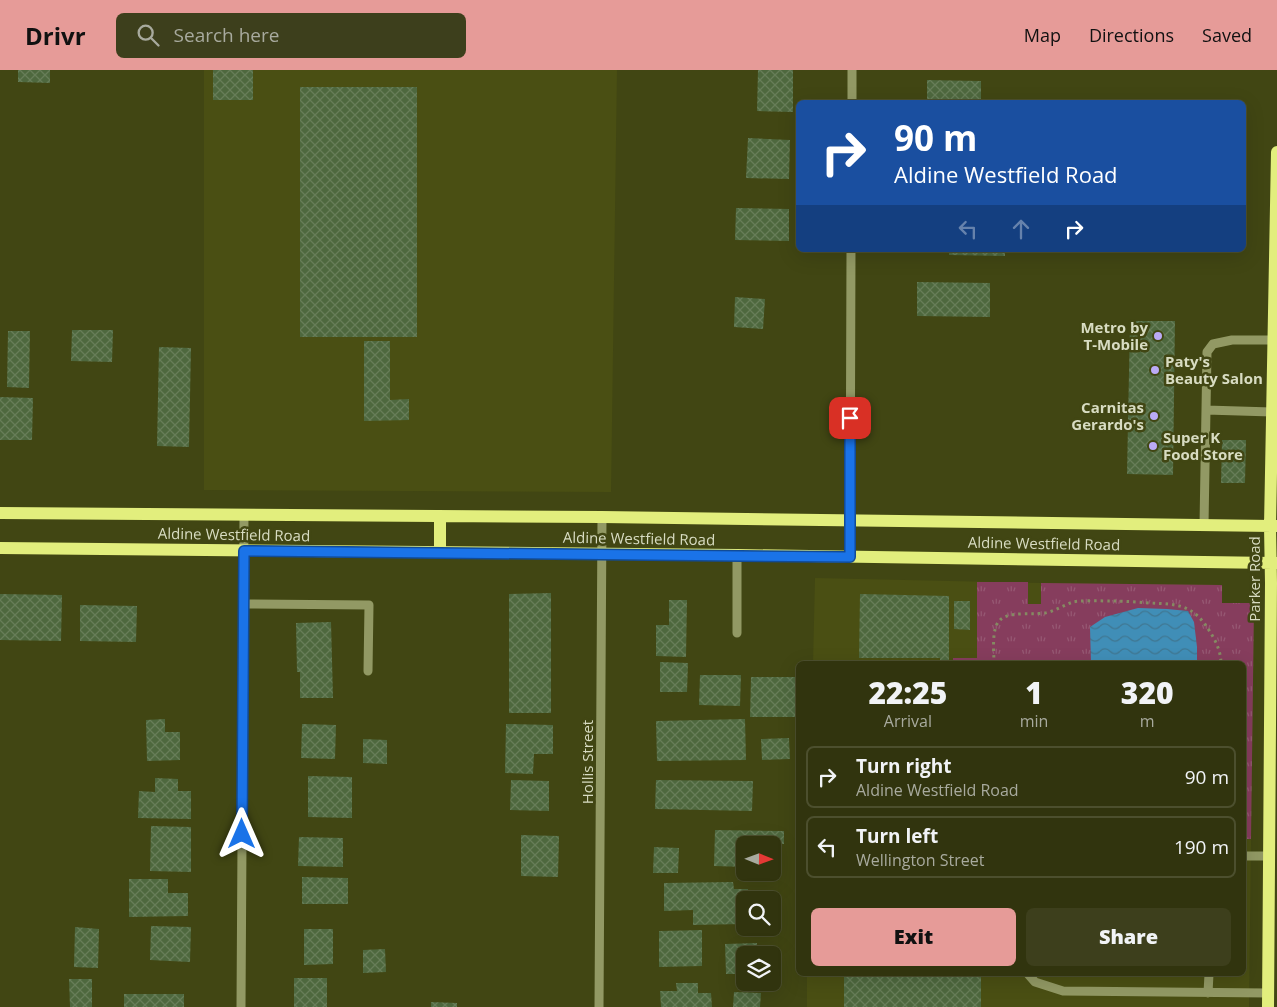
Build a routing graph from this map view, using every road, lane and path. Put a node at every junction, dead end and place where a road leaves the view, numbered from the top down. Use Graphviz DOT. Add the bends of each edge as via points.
graph roads {
  1 [pos="852,70"];
  2 [pos="852,100"];
  3 [pos="1277,152"];
  4 [pos="851,252"];
  5 [pos="1274,340"];
  6 [pos="1206,410"];
  7 [pos="1272,412"];
  8 [pos="0,513"];
  9 [pos="244,514"];
  10 [pos="440,516"];
  11 [pos="602,518"];
  12 [pos="850,521"];
  13 [pos="1204,526"];
  14 [pos="1273,526"];
  15 [pos="0,548"];
  16 [pos="244,551"];
  17 [pos="440,552"];
  18 [pos="602,554"];
  19 [pos="737,555"];
  20 [pos="850,557"];
  21 [pos="1274,563"];
  22 [pos="244,604"];
  23 [pos="737,633"];
  24 [pos="994,661"];
  25 [pos="1221,661"];
  26 [pos="368,671"];
  27 [pos="1246,856"];
  28 [pos="1269,856"];
  29 [pos="1030,976"];
  30 [pos="1208,976"];
  31 [pos="1208,992"];
  32 [pos="1268,993"];
  33 [pos="241,1007"];
  34 [pos="598,1007"];
  35 [pos="1268,1007"];
  1 -- 2 [label="street"];
  3 -- 5 [label="main road, Parker Road"];
  4 -- 12 [label="street"];
  5 -- 6 [label="street" via="1232,340 1213,344 1207,352"];
  5 -- 7 [label="main road, Parker Road"];
  6 -- 7 [label="street"];
  6 -- 13 [label="street"];
  7 -- 14 [label="main road, Parker Road"];
  8 -- 9 [label="main road, Aldine Westfield Road"];
  9 -- 10 [label="main road, Aldine Westfield Road"];
  9 -- 16 [label="street"];
  10 -- 11 [label="main road, Aldine Westfield Road"];
  10 -- 17 [label="main road"];
  11 -- 12 [label="main road, Aldine Westfield Road"];
  11 -- 18 [label="street, Hollis Street"];
  12 -- 13 [label="main road, Aldine Westfield Road"];
  12 -- 20 [label="street"];
  13 -- 14 [label="main road, Aldine Westfield Road"];
  14 -- 21 [label="main road, Parker Road"];
  15 -- 16 [label="main road, Aldine Westfield Road"];
  16 -- 17 [label="main road, Aldine Westfield Road"];
  16 -- 22 [label="street"];
  17 -- 18 [label="main road, Aldine Westfield Road"];
  18 -- 19 [label="main road, Aldine Westfield Road"];
  18 -- 34 [label="street, Hollis Street"];
  19 -- 20 [label="main road, Aldine Westfield Road"];
  19 -- 23 [label="street"];
  20 -- 21 [label="main road, Aldine Westfield Road"];
  21 -- 28 [label="main road, Parker Road"];
  22 -- 26 [label="street" via="369,605"];
  22 -- 33 [label="street"];
  24 -- 25 [label="path" via="996,625 1001,618 1046,613 1074,602 1119,601 1174,604 1188,608 1203,620 1212,634"];
  27 -- 28 [label="street"];
  28 -- 32 [label="main road, Parker Road"];
  29 -- 31 [label="street" via="1036,982 1062,991"];
  30 -- 31 [label="street"];
  31 -- 32 [label="street"];
  32 -- 35 [label="main road, Parker Road"];
}
